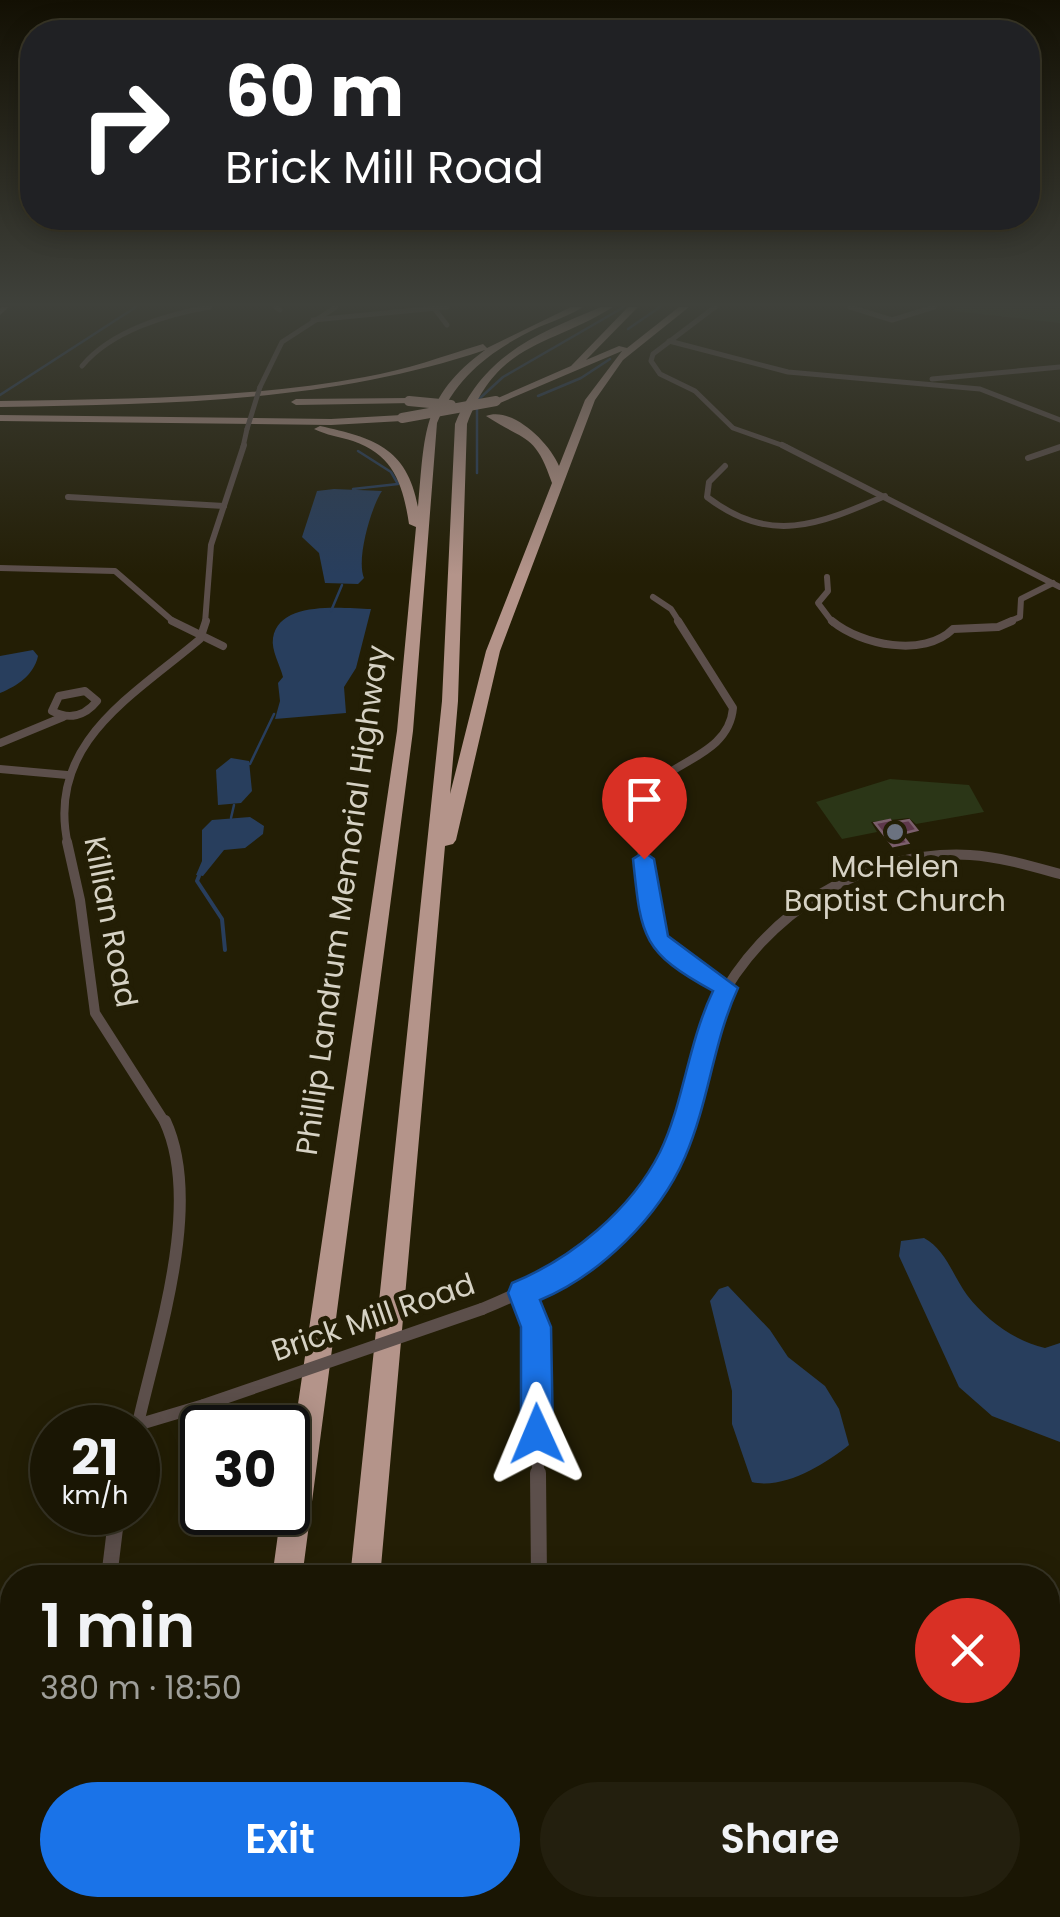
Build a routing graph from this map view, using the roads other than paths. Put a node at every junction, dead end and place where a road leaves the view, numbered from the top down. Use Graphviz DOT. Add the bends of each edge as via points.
graph roads {
  1 [pos="147,396"];
  2 [pos="257,396"];
  3 [pos="446,396"];
  4 [pos="472,396"];
  5 [pos="508,396"];
  6 [pos="593,396"];
  7 [pos="701,396"];
  8 [pos="1001,396"];
  9 [pos="0,405"];
  10 [pos="0,418"];
  11 [pos="1060,420"];
  12 [pos="250,425"];
  13 [pos="1060,448"];
  14 [pos="1028,458"];
  15 [pos="725,466"];
  16 [pos="556,483"];
  17 [pos="885,496"];
  18 [pos="68,498"];
  19 [pos="224,506"];
  20 [pos="0,568"];
  21 [pos="420,570"];
  22 [pos="827,577"];
  23 [pos="1056,585"];
  24 [pos="653,597"];
  25 [pos="200,638"];
  26 [pos="223,646"];
  27 [pos="63,716"];
  28 [pos="0,742"];
  29 [pos="0,769"];
  30 [pos="67,775"];
  31 [pos="1060,874"];
  32 [pos="430,913"];
  33 [pos="726,988"];
  34 [pos="523,1293"];
  35 [pos="141,1405"];
  36 [pos="160,1419"];
  37 [pos="114,1535"];
  38 [pos="111,1565"];
  39 [pos="289,1565"];
  40 [pos="367,1565"];
  41 [pos="539,1565"];
  1 -- 9 [label="highway"];
  2 -- 12 [label="street, bridge"];
  3 -- 21 [label="highway, Phillip Landrum Memorial Highway" via="436,410"];
  4 -- 32 [label="highway" via="459,440 450,701"];
  5 -- 12 [label="highway, bridge" via="402,418"];
  6 -- 16 [label="highway"];
  7 -- 17 [label="street" via="733,428"];
  8 -- 11 [label="street"];
  9 -- 16 [label="highway, bridge" via="409,400 492,416 539,442 553,460"];
  10 -- 12 [label="highway"];
  12 -- 19 [label="street"];
  12 -- 21 [label="highway" via="347,436 396,462 410,484"];
  13 -- 14 [label="street"];
  15 -- 17 [label="street" via="709,482 708,497 728,514 766,528"];
  16 -- 32 [label="highway" via="476,704"];
  17 -- 23 [label="street"];
  18 -- 19 [label="street"];
  19 -- 25 [label="street" via="208,561 207,625"];
  20 -- 25 [label="street" via="115,570"];
  21 -- 39 [label="highway, Phillip Landrum Memorial Highway" via="405,731"];
  22 -- 23 [label="street" via="828,591 818,603 834,624 872,643 899,644 942,640 953,629 1012,624 1028,592"];
  24 -- 33 [label="street" via="671,609 734,718 713,745 656,780 642,802 651,924 670,954"];
  25 -- 26 [label="street"];
  25 -- 30 [label="street, Killian Road" via="104,720"];
  27 -- 27 [label="street" via="89,711 96,696 60,696 51,706"];
  27 -- 28 [label="street"];
  29 -- 30 [label="street"];
  30 -- 35 [label="street, Killian Road" via="62,822 74,858 95,1014 162,1114 178,1160 180,1210"];
  31 -- 33 [label="street, Brick Mill Road" via="970,855 874,867 792,914"];
  32 -- 40 [label="highway"];
  33 -- 34 [label="street, Brick Mill Road" via="708,1027 674,1153 652,1190 617,1231 553,1281"];
  34 -- 36 [label="street, Brick Mill Road, bridge"];
  34 -- 41 [label="street" via="536,1327"];
  37 -- 38 [label="street"];
}
